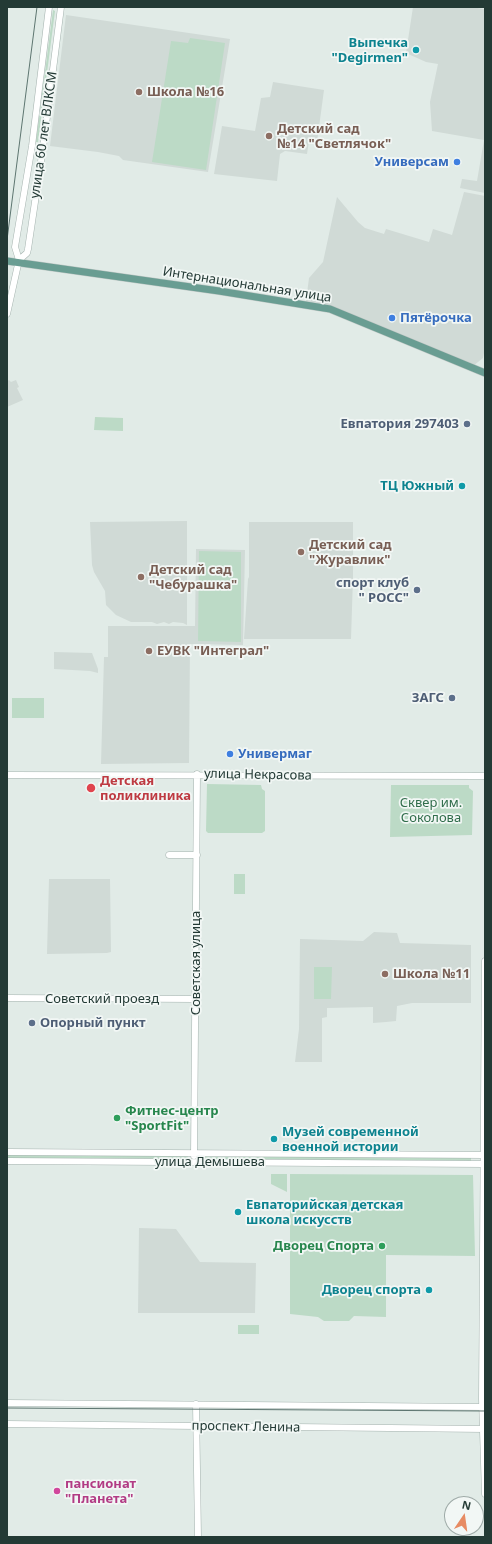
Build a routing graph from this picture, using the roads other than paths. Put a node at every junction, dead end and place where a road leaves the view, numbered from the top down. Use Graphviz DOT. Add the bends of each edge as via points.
graph roads {
  1 [pos="49,7"];
  2 [pos="61,7"];
  3 [pos="7,261"];
  4 [pos="18,261"];
  5 [pos="7,314"];
  6 [pos="485,373"];
  7 [pos="7,774"];
  8 [pos="197,774"];
  9 [pos="485,776"];
  10 [pos="169,855"];
  11 [pos="197,855"];
  12 [pos="485,961"];
  13 [pos="7,998"];
  14 [pos="196,999"];
  15 [pos="7,1152"];
  16 [pos="193,1152"];
  17 [pos="485,1155"];
  18 [pos="7,1160"];
  19 [pos="195,1162"];
  20 [pos="485,1164"];
  21 [pos="7,1403"];
  22 [pos="196,1404"];
  23 [pos="484,1407"];
  24 [pos="7,1424"];
  25 [pos="196,1426"];
  26 [pos="484,1429"];
  27 [pos="485,1494"];
  28 [pos="198,1537"];
  1 -- 4 [label="street, улица 60 лет ВЛКСМ" via="32,146 15,247"];
  2 -- 4 [label="street, улица 60 лет ВЛКСМ" via="28,249"];
  3 -- 4 [label="main road, Интернациональная улица"];
  4 -- 5 [label="street, улица 60 лет ВЛКСМ"];
  4 -- 6 [label="main road, Интернациональная улица" via="330,309"];
  7 -- 8 [label="street, улица Некрасова"];
  8 -- 9 [label="street, улица Некрасова"];
  8 -- 11 [label="street, Советская улица"];
  10 -- 11 [label="street"];
  11 -- 14 [label="street, Советская улица"];
  12 -- 17 [label="street"];
  13 -- 14 [label="street, Советский проезд"];
  14 -- 16 [label="street, Советская улица"];
  15 -- 16 [label="street, улица Демышева"];
  16 -- 17 [label="street, улица Демышева"];
  16 -- 19 [label="street, Советская улица"];
  17 -- 20 [label="street"];
  18 -- 19 [label="street, улица Демышева"];
  19 -- 20 [label="street, улица Демышева"];
  20 -- 23 [label="street"];
  21 -- 22 [label="street, проспект Ленина"];
  22 -- 23 [label="street, проспект Ленина"];
  22 -- 25 [label="street"];
  23 -- 26 [label="street"];
  24 -- 25 [label="street, проспект Ленина"];
  25 -- 26 [label="street, проспект Ленина"];
  25 -- 28 [label="street"];
  26 -- 27 [label="street"];
}
